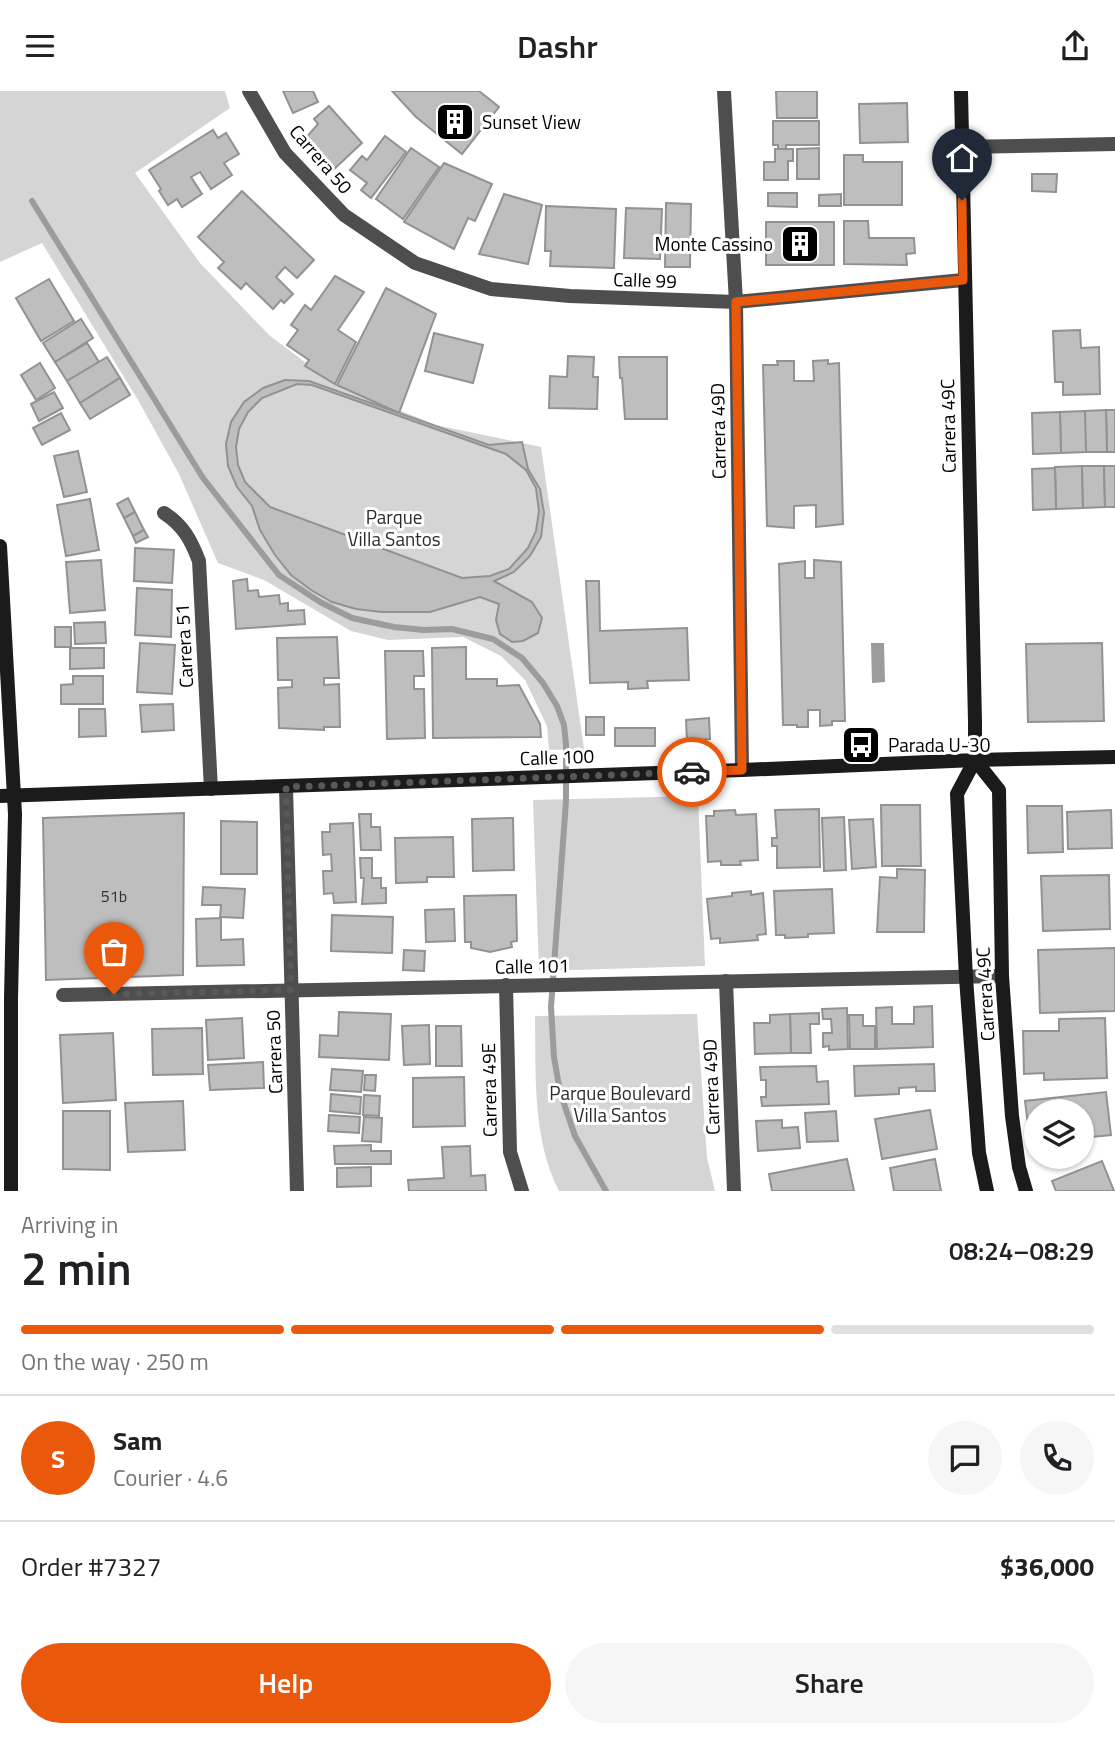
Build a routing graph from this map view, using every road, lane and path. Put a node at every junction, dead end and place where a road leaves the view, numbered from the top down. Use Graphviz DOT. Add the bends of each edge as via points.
graph roads {
  1 [pos="249,91"];
  2 [pos="724,91"];
  3 [pos="961,91"];
  4 [pos="1115,144"];
  5 [pos="961,146"];
  6 [pos="344,215"];
  7 [pos="963,280"];
  8 [pos="736,302"];
  9 [pos="164,513"];
  10 [pos="0,546"];
  11 [pos="1115,757"];
  12 [pos="975,760"];
  13 [pos="742,770"];
  14 [pos="286,787"];
  15 [pos="211,789"];
  16 [pos="7,795"];
  17 [pos="1002,976"];
  18 [pos="966,978"];
  19 [pos="726,981"];
  20 [pos="506,985"];
  21 [pos="291,990"];
  22 [pos="63,995"];
  23 [pos="11,1191"];
  24 [pos="297,1191"];
  25 [pos="522,1191"];
  26 [pos="734,1191"];
  27 [pos="987,1191"];
  28 [pos="1026,1191"];
  1 -- 6 [label="street, Carrera 50" via="285,153"];
  2 -- 8 [label="street, Carrera 49D"];
  3 -- 5 [label="street, Carrera 49C"];
  4 -- 5 [label="street"];
  5 -- 7 [label="street, Carrera 49C"];
  6 -- 8 [label="street, Calle 99" via="415,263 491,289"];
  7 -- 8 [label="street, Calle 99"];
  7 -- 12 [label="street, Carrera 49C"];
  8 -- 13 [label="street, Carrera 49D"];
  9 -- 15 [label="street, Carrera 51" via="190,538 199,561"];
  10 -- 16 [label="street"];
  11 -- 12 [label="street, Calle 100"];
  12 -- 13 [label="street, Calle 100"];
  12 -- 17 [label="street, Carrera 49C" via="999,790"];
  12 -- 18 [label="street, Carrera 49C" via="957,794"];
  13 -- 14 [label="street, Calle 100"];
  14 -- 15 [label="street, Calle 100"];
  14 -- 21 [label="street, Carrera 50"];
  15 -- 16 [label="street, Calle 100"];
  16 -- 23 [label="street"];
  17 -- 18 [label="street, Calle 101"];
  17 -- 28 [label="street, Carrera 49C" via="1013,1116"];
  18 -- 19 [label="street, Calle 101"];
  18 -- 27 [label="street, Carrera 49C" via="979,1153"];
  19 -- 20 [label="street, Calle 101"];
  19 -- 26 [label="street, Carrera 49D"];
  20 -- 21 [label="street, Calle 101"];
  20 -- 25 [label="street, Carrera 49E" via="510,1152"];
  21 -- 22 [label="street, Calle 101"];
  21 -- 24 [label="street, Carrera 50"];
}
